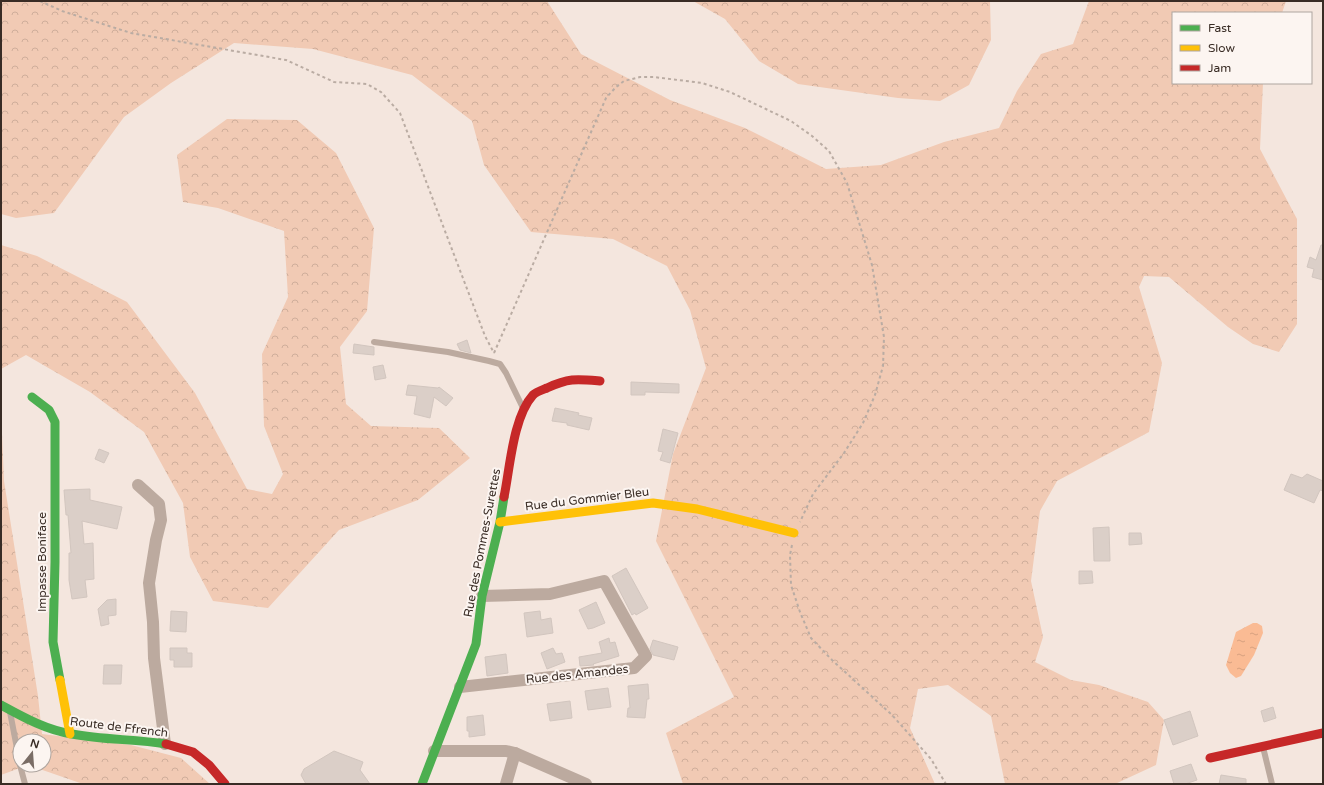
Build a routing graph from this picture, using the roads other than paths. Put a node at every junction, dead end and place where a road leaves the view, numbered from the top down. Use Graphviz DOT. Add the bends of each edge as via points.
graph roads {
  1 [pos="374,342"];
  2 [pos="600,381"];
  3 [pos="32,397"];
  4 [pos="524,409"];
  5 [pos="138,485"];
  6 [pos="500,522"];
  7 [pos="794,533"];
  8 [pos="482,596"];
  9 [pos="460,687"];
  10 [pos="1,705"];
  11 [pos="10,711"];
  12 [pos="14,733"];
  13 [pos="1323,733"];
  14 [pos="70,734"];
  15 [pos="165,744"];
  16 [pos="1263,746"];
  17 [pos="434,751"];
  18 [pos="515,753"];
  19 [pos="1210,758"];
  20 [pos="22,773"];
  21 [pos="25,784"];
  22 [pos="225,784"];
  23 [pos="422,784"];
  24 [pos="506,784"];
  25 [pos="586,784"];
  26 [pos="1272,784"];
  1 -- 4 [label="lane" via="448,352 500,364"];
  2 -- 4 [label="street, Rue des Pommes-Surettes" via="562,381 534,394"];
  3 -- 14 [label="street, Impasse Boniface" via="48,410 55,422 56,562 53,642"];
  4 -- 6 [label="street, Rue des Pommes-Surettes" via="516,432"];
  5 -- 15 [label="street" via="159,504 161,520 149,583 154,622 154,658"];
  6 -- 7 [label="street, Rue du Gommier Bleu" via="653,503 697,508"];
  6 -- 8 [label="street, Rue des Pommes-Surettes"];
  8 -- 9 [label="street, Rue des Pommes-Surettes" via="476,644"];
  8 -- 9 [label="street, Rue des Amandes" via="550,594 604,581 646,656 634,668"];
  9 -- 17 [label="street, Rue des Pommes-Surettes"];
  10 -- 11 [label="street, Route de Ffrench"];
  11 -- 12 [label="lane"];
  11 -- 14 [label="street, Route de Ffrench" via="35,723"];
  13 -- 16 [label="street"];
  14 -- 15 [label="street, Route de Ffrench"];
  15 -- 22 [label="street, Route de Ffrench" via="193,752 209,765"];
  16 -- 19 [label="street"];
  16 -- 26 [label="lane"];
  17 -- 18 [label="street"];
  17 -- 23 [label="street, Rue des Pommes-Surettes"];
  18 -- 24 [label="street"];
  18 -- 25 [label="street"];
  20 -- 21 [label="lane"];
}
